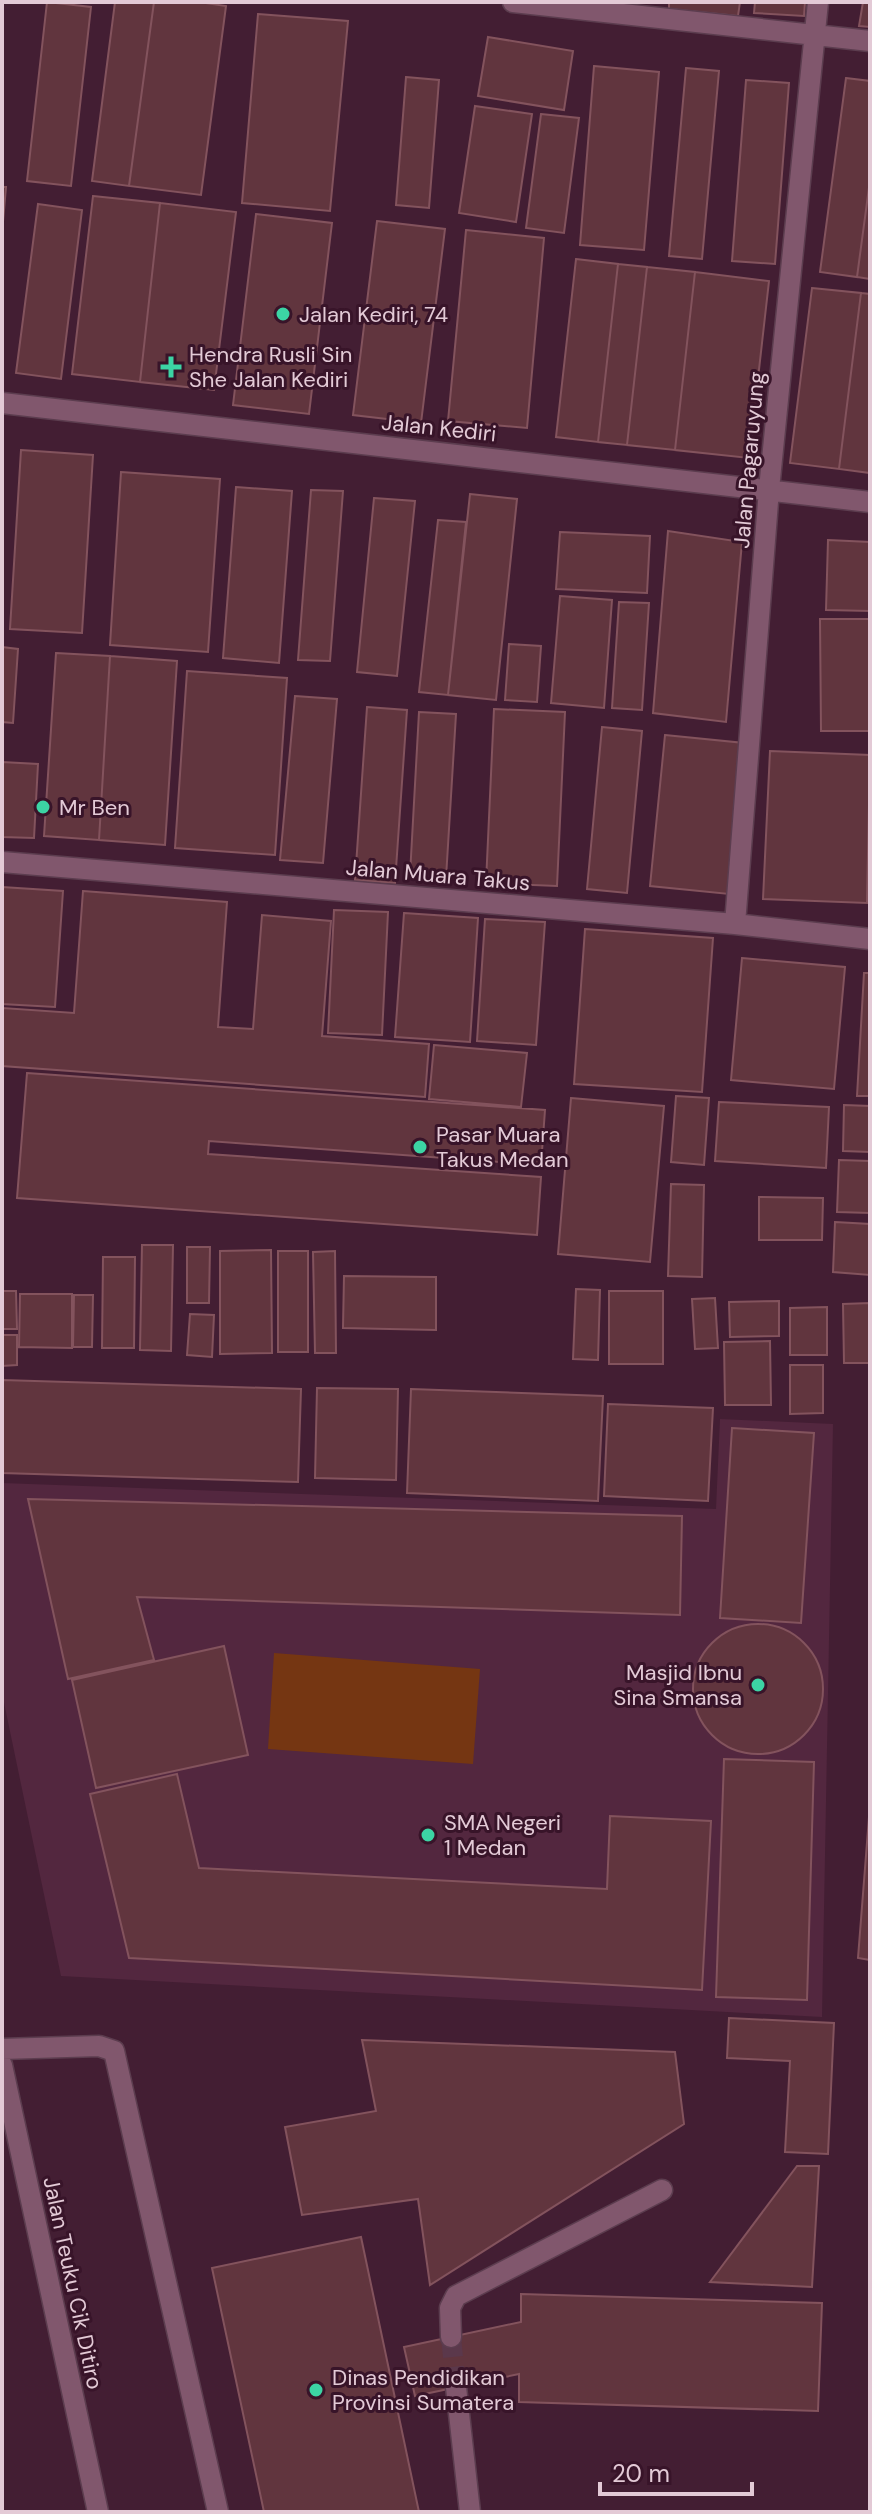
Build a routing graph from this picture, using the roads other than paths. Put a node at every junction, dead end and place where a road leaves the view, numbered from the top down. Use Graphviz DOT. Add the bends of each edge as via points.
graph roads {
  1 [pos="513,2"];
  2 [pos="818,2"];
  3 [pos="817,33"];
  4 [pos="870,41"];
  5 [pos="2,403"];
  6 [pos="769,489"];
  7 [pos="870,502"];
  8 [pos="2,862"];
  9 [pos="735,924"];
  10 [pos="870,939"];
  11 [pos="2,2049"];
  12 [pos="2,2065"];
  13 [pos="662,2190"];
  14 [pos="451,2337"];
  15 [pos="456,2387"];
  16 [pos="98,2512"];
  17 [pos="218,2512"];
  18 [pos="470,2512"];
  1 -- 3 [label="street"];
  2 -- 3 [label="street, Jalan Pagaruyung"];
  3 -- 4 [label="street"];
  3 -- 6 [label="street, Jalan Pagaruyung"];
  5 -- 6 [label="street, Jalan Kediri"];
  6 -- 7 [label="street, Jalan Kediri"];
  6 -- 9 [label="street, Jalan Pagaruyung"];
  8 -- 9 [label="street, Jalan Muara Takus"];
  9 -- 10 [label="street, Jalan Muara Takus"];
  11 -- 17 [label="street" via="99,2046 114,2051"];
  12 -- 16 [label="street, Jalan Teuku Cik Ditiro"];
  13 -- 14 [label="street" via="456,2296 450,2308"];
  15 -- 18 [label="street"];
}
